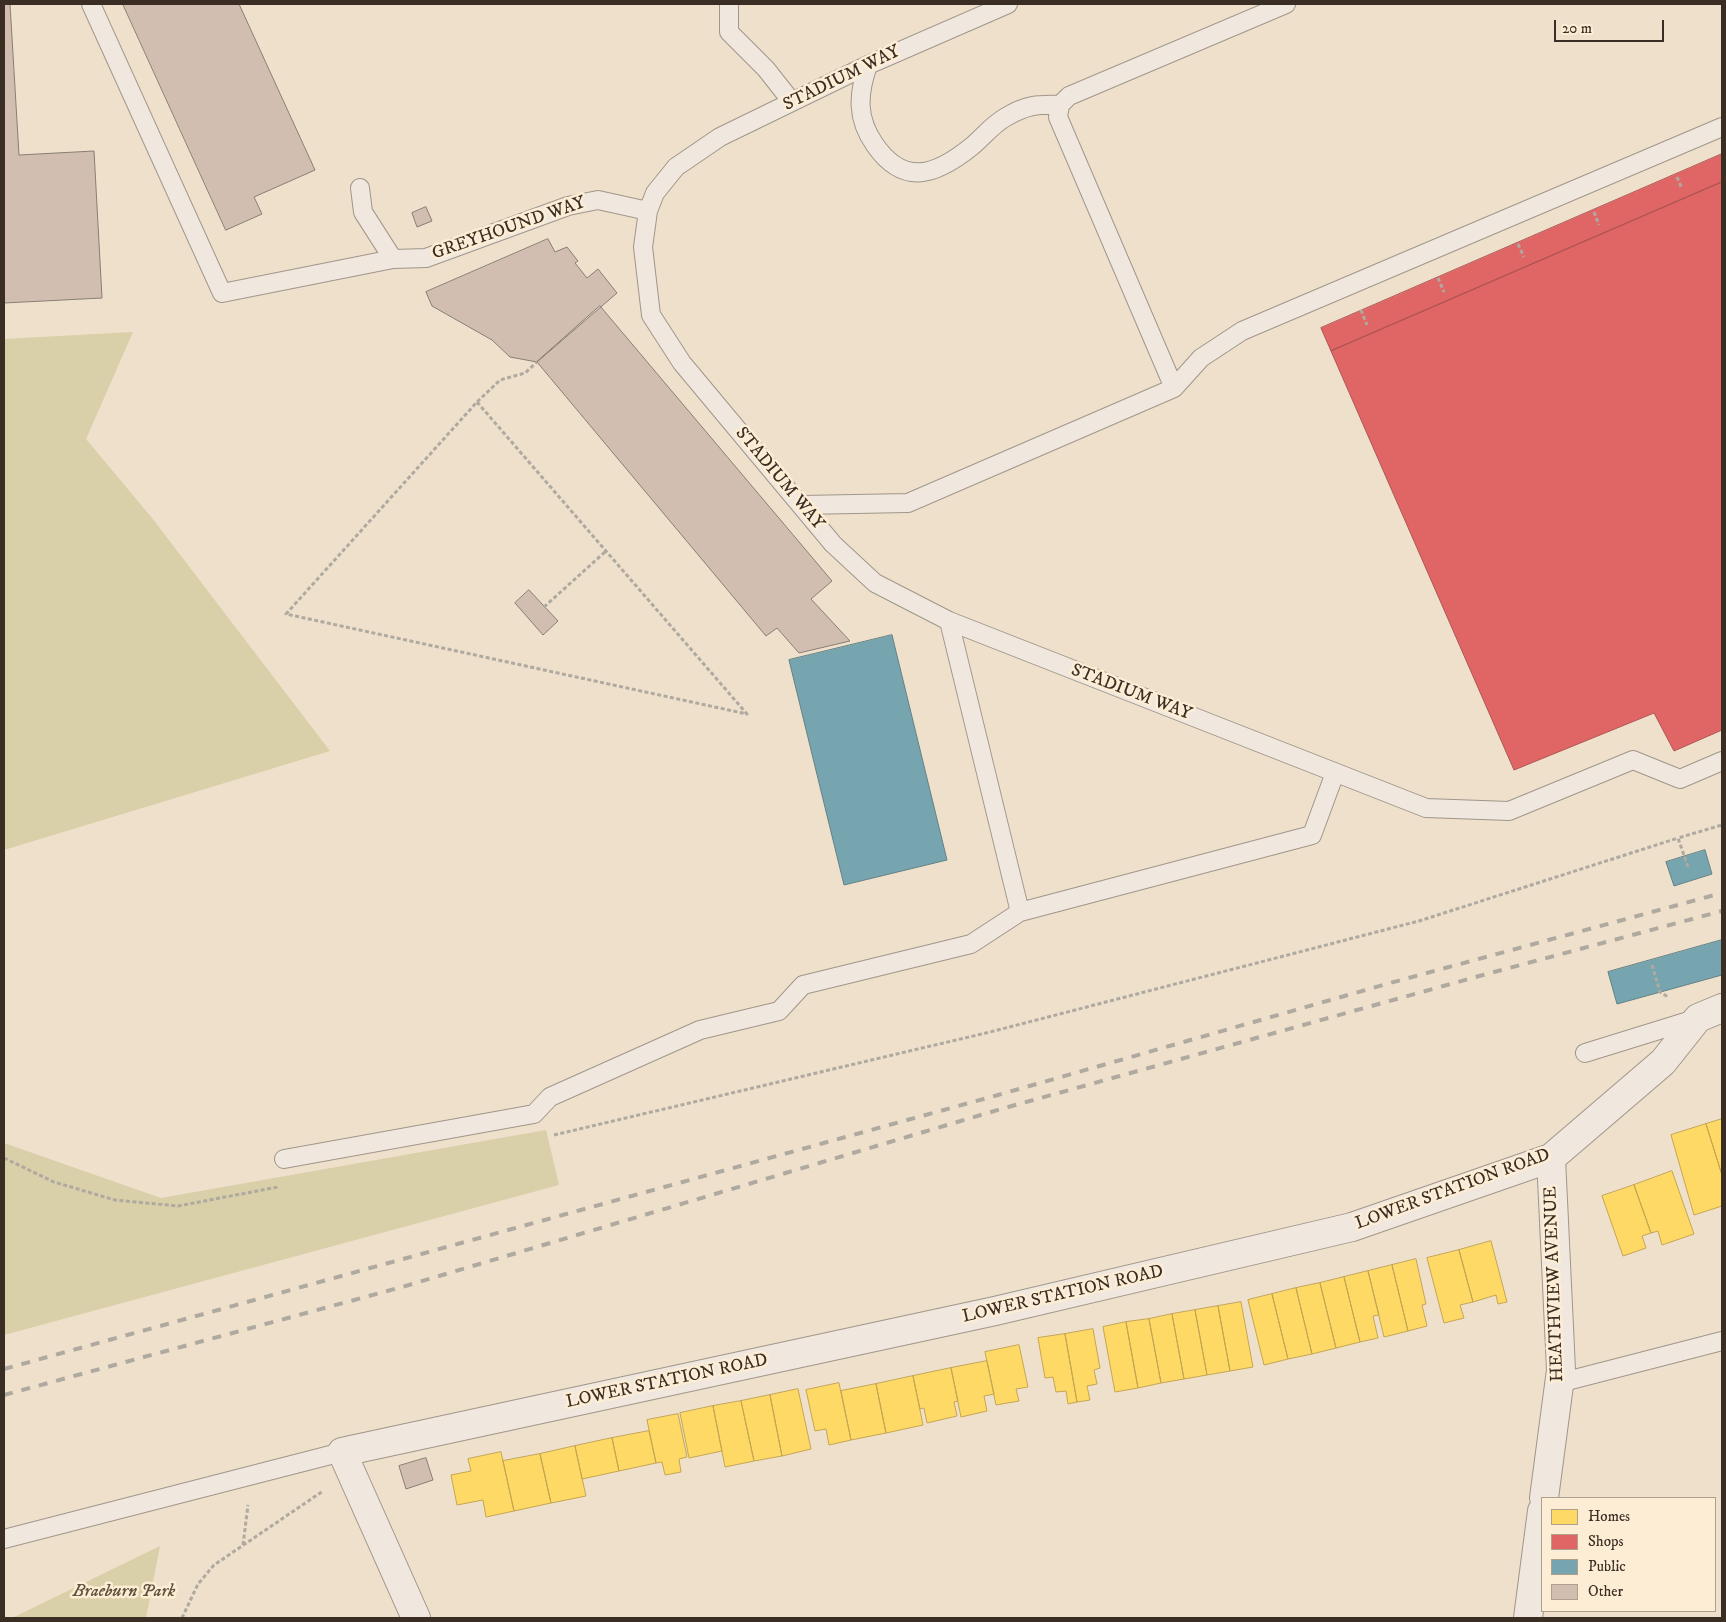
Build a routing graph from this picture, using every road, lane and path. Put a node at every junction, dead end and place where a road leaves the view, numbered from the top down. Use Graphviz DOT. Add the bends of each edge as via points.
graph roads {
  1 [pos="91,4"];
  2 [pos="729,4"];
  3 [pos="1008,4"];
  4 [pos="1286,4"];
  5 [pos="868,65"];
  6 [pos="792,102"];
  7 [pos="1060,105"];
  8 [pos="1722,127"];
  9 [pos="360,188"];
  10 [pos="648,211"];
  11 [pos="393,259"];
  12 [pos="537,362"];
  13 [pos="1174,388"];
  14 [pos="477,402"];
  15 [pos="802,505"];
  16 [pos="606,551"];
  17 [pos="544,607"];
  18 [pos="949,621"];
  19 [pos="1722,761"];
  20 [pos="1335,773"];
  21 [pos="1722,825"];
  22 [pos="1678,838"];
  23 [pos="1688,867"];
  24 [pos="1020,912"];
  25 [pos="1710,1013"];
  26 [pos="1584,1053"];
  27 [pos="546,1137"];
  28 [pos="4,1158"];
  29 [pos="1551,1158"];
  30 [pos="284,1160"];
  31 [pos="279,1187"];
  32 [pos="1722,1341"];
  33 [pos="1559,1383"];
  34 [pos="346,1462"];
  35 [pos="1544,1497"];
  36 [pos="249,1500"];
  37 [pos="1541,1519"];
  38 [pos="4,1539"];
  39 [pos="243,1545"];
  40 [pos="182,1618"];
  41 [pos="416,1618"];
  42 [pos="1528,1618"];
  1 -- 11 [label="lane, GREYHOUND WAY" via="222,293"];
  2 -- 6 [label="lane" via="729,32 766,69"];
  3 -- 5 [label="lane, STADIUM WAY"];
  4 -- 7 [label="lane" via="1069,96"];
  5 -- 6 [label="lane, STADIUM WAY"];
  5 -- 7 [label="lane" via="860,87 864,124 884,158 904,171 924,174 939,168 970,148 1004,117 1033,104"];
  6 -- 10 [label="lane, STADIUM WAY" via="720,137 676,167 655,193"];
  7 -- 13 [label="lane" via="1058,117 1061,126"];
  8 -- 13 [label="lane" via="1242,331 1201,358"];
  9 -- 11 [label="lane" via="363,212"];
  10 -- 11 [label="lane, GREYHOUND WAY" via="598,200 568,206 426,258"];
  10 -- 15 [label="lane, STADIUM WAY" via="643,247 651,315 682,363"];
  12 -- 14 [label="path" via="525,373 500,380"];
  13 -- 15 [label="lane" via="908,503"];
  14 -- 16 [label="path"];
  14 -- 16 [label="path" via="286,614 747,714"];
  15 -- 18 [label="lane, STADIUM WAY" via="833,544 875,583"];
  16 -- 17 [label="path"];
  18 -- 20 [label="lane, STADIUM WAY"];
  18 -- 24 [label="lane"];
  19 -- 20 [label="lane, STADIUM WAY" via="1680,779 1633,760 1509,811 1426,808"];
  20 -- 24 [label="lane" via="1312,835"];
  21 -- 22 [label="path"];
  22 -- 23 [label="path"];
  22 -- 27 [label="path" via="1419,920 990,1032"];
  24 -- 30 [label="lane" via="971,944 803,985 778,1011 700,1030 550,1097 534,1114"];
  25 -- 26 [label="lane"];
  25 -- 29 [label="street, LOWER STATION ROAD" via="1663,1062"];
  28 -- 31 [label="path" via="54,1182 115,1200 178,1206"];
  29 -- 33 [label="street, HEATHVIEW AVENUE"];
  29 -- 34 [label="street, LOWER STATION ROAD" via="1352,1227"];
  32 -- 33 [label="lane"];
  33 -- 35 [label="street, HEATHVIEW AVENUE"];
  34 -- 38 [label="lane"];
  34 -- 39 [label="path"];
  34 -- 41 [label="street"];
  36 -- 39 [label="path"];
  37 -- 42 [label="street"];
  39 -- 40 [label="path" via="206,1574"];
}
